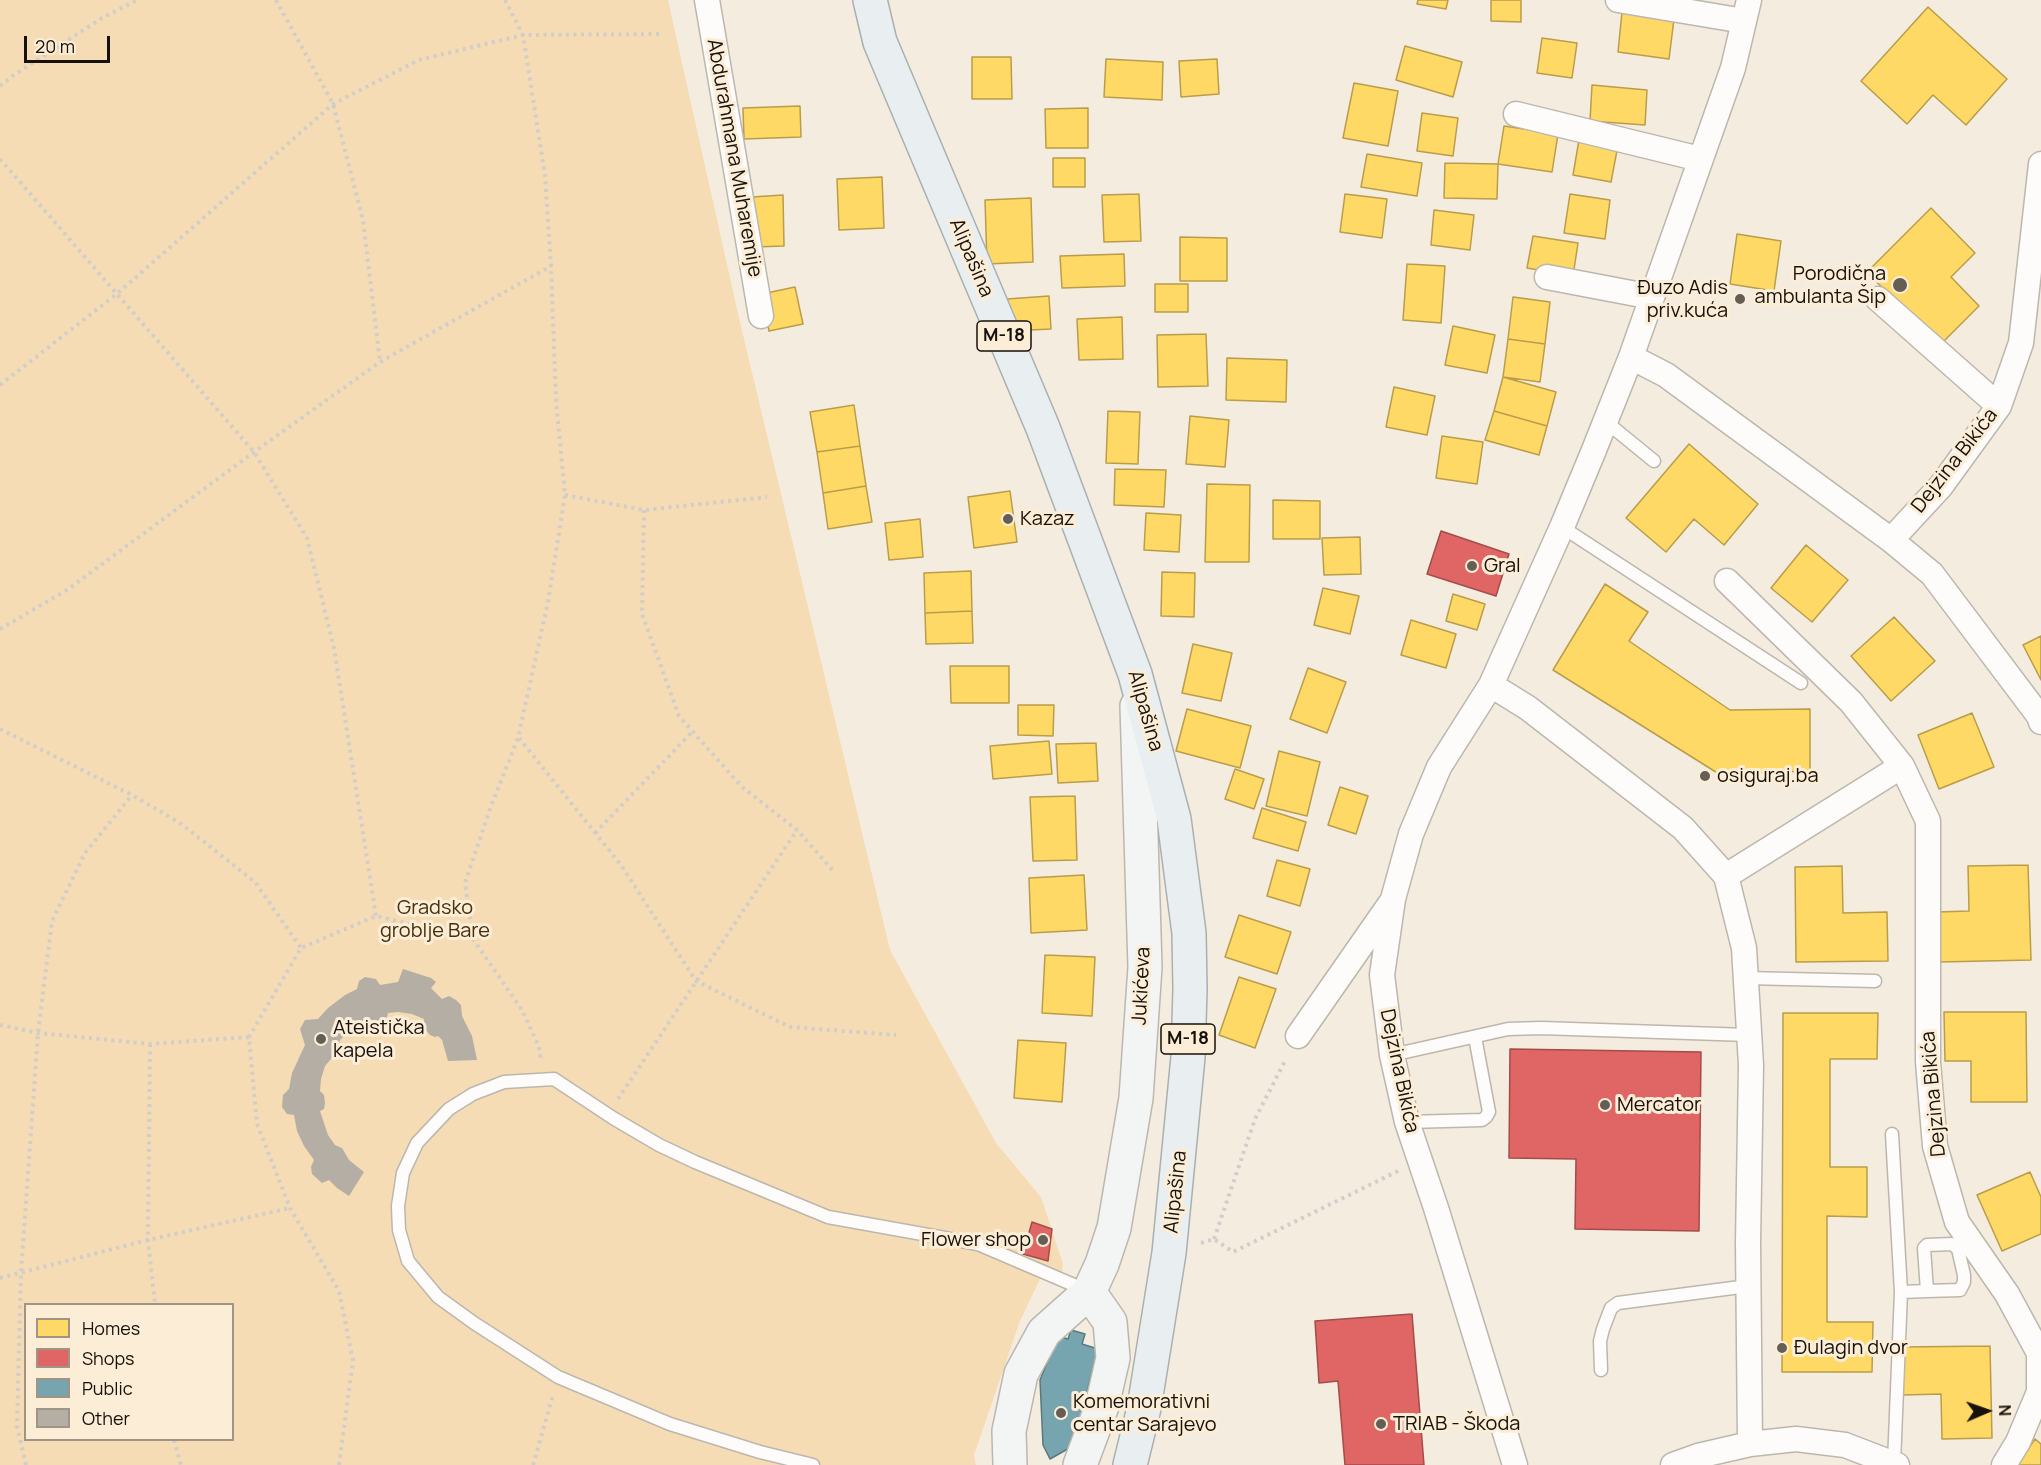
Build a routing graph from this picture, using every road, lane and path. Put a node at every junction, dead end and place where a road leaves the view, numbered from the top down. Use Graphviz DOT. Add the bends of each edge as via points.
graph roads {
  1 [pos="137,0"];
  2 [pos="276,0"];
  3 [pos="505,0"];
  4 [pos="707,0"];
  5 [pos="870,0"];
  6 [pos="1618,0"];
  7 [pos="1746,11"];
  8 [pos="662,34"];
  9 [pos="523,35"];
  10 [pos="0,86"];
  11 [pos="333,104"];
  12 [pos="1515,114"];
  13 [pos="0,159"];
  14 [pos="1700,159"];
  15 [pos="2041,164"];
  16 [pos="551,266"];
  17 [pos="1547,276"];
  18 [pos="118,293"];
  19 [pos="1652,297"];
  20 [pos="1878,299"];
  21 [pos="761,316"];
  22 [pos="1630,357"];
  23 [pos="380,362"];
  24 [pos="0,385"];
  25 [pos="1999,406"];
  26 [pos="1605,421"];
  27 [pos="254,452"];
  28 [pos="1654,461"];
  29 [pos="565,495"];
  30 [pos="767,497"];
  31 [pos="644,510"];
  32 [pos="1562,526"];
  33 [pos="1891,540"];
  34 [pos="1727,581"];
  35 [pos="0,629"];
  36 [pos="1135,674"];
  37 [pos="1801,683"];
  38 [pos="1491,685"];
  39 [pos="2041,722"];
  40 [pos="0,729"];
  41 [pos="693,731"];
  42 [pos="518,738"];
  43 [pos="1902,766"];
  44 [pos="132,795"];
  45 [pos="797,830"];
  46 [pos="595,833"];
  47 [pos="835,873"];
  48 [pos="1726,876"];
  49 [pos="1393,899"];
  50 [pos="376,916"];
  51 [pos="472,939"];
  52 [pos="301,948"];
  53 [pos="1745,978"];
  54 [pos="696,981"];
  55 [pos="1875,981"];
  56 [pos="0,1025"];
  57 [pos="38,1033"];
  58 [pos="896,1035"];
  59 [pos="1748,1035"];
  60 [pos="1298,1036"];
  61 [pos="249,1037"];
  62 [pos="1475,1037"];
  63 [pos="150,1044"];
  64 [pos="1392,1055"];
  65 [pos="546,1079"];
  66 [pos="607,1114"];
  67 [pos="1407,1122"];
  68 [pos="1892,1134"];
  69 [pos="1420,1160"];
  70 [pos="290,1208"];
  71 [pos="1214,1239"];
  72 [pos="148,1240"];
  73 [pos="1233,1252"];
  74 [pos="21,1273"];
  75 [pos="0,1278"];
  76 [pos="1748,1286"];
  77 [pos="1089,1292"];
  78 [pos="1901,1292"];
  79 [pos="1927,1292"];
  80 [pos="155,1303"];
  81 [pos="1601,1370"];
  82 [pos="558,1377"];
  83 [pos="174,1441"];
  84 [pos="1750,1444"];
  85 [pos="1896,1464"];
  86 [pos="26,1465"];
  87 [pos="181,1465"];
  88 [pos="339,1465"];
  89 [pos="533,1465"];
  90 [pos="813,1465"];
  91 [pos="1010,1465"];
  92 [pos="1080,1465"];
  93 [pos="1130,1465"];
  94 [pos="1515,1465"];
  95 [pos="1673,1465"];
  96 [pos="2004,1465"];
  1 -- 10 [label="path" via="102,18"];
  2 -- 11 [label="path"];
  3 -- 9 [label="path"];
  4 -- 21 [label="street, Abdurahmana Muharemije"];
  5 -- 36 [label="main road, Alipašina / M-18" via="880,42 1043,428"];
  6 -- 7 [label="street"];
  7 -- 14 [label="street, Dejzina Bikića" via="1733,68"];
  8 -- 9 [label="path"];
  9 -- 11 [label="path" via="419,60"];
  9 -- 16 [label="path" via="545,175"];
  11 -- 18 [label="path"];
  11 -- 23 [label="path" via="363,220"];
  12 -- 14 [label="street"];
  13 -- 18 [label="path"];
  14 -- 19 [label="street, Dejzina Bikića"];
  15 -- 25 [label="street, Dejzina Bikića" via="2021,343"];
  16 -- 23 [label="path"];
  16 -- 29 [label="path" via="556,400"];
  17 -- 19 [label="street"];
  18 -- 24 [label="path"];
  18 -- 27 [label="path"];
  19 -- 22 [label="street, Dejzina Bikića"];
  20 -- 25 [label="street"];
  22 -- 26 [label="street, Dejzina Bikića"];
  22 -- 33 [label="street" via="1666,375"];
  23 -- 27 [label="path"];
  25 -- 33 [label="street, Dejzina Bikića" via="1941,486"];
  26 -- 28 [label="lane"];
  26 -- 32 [label="street, Dejzina Bikića"];
  27 -- 35 [label="path" via="67,590"];
  27 -- 50 [label="path" via="307,538 334,648"];
  29 -- 31 [label="path"];
  29 -- 42 [label="path" via="548,602"];
  30 -- 31 [label="path"];
  31 -- 41 [label="path" via="642,614 679,716"];
  32 -- 37 [label="lane"];
  32 -- 38 [label="street, Dejzina Bikića"];
  33 -- 39 [label="street" via="1932,574"];
  34 -- 43 [label="street, Dejzina Bikića" via="1851,702"];
  36 -- 77 [label="street, Jukićeva" via="1145,967 1136,1086 1114,1228"];
  36 -- 93 [label="main road, Alipašina / M-18" via="1174,819 1189,933 1190,988 1185,1101 1169,1253 1144,1408"];
  38 -- 48 [label="street" via="1528,708 1683,828"];
  38 -- 49 [label="street, Dejzina Bikića" via="1439,767 1412,834"];
  40 -- 44 [label="path"];
  41 -- 45 [label="path" via="742,787"];
  41 -- 46 [label="path"];
  42 -- 46 [label="path"];
  42 -- 51 [label="path" via="465,883"];
  43 -- 48 [label="street"];
  43 -- 96 [label="street, Dejzina Bikića" via="1928,821 1928,1062 1935,1146 1957,1222 2007,1294 2039,1353 2040,1392"];
  44 -- 52 [label="path" via="180,823 255,882"];
  44 -- 57 [label="path" via="85,853 52,921"];
  45 -- 47 [label="path"];
  45 -- 54 [label="path"];
  46 -- 54 [label="path" via="621,865"];
  48 -- 53 [label="street" via="1743,948"];
  49 -- 60 [label="street"];
  49 -- 64 [label="street, Dejzina Bikića" via="1382,975"];
  50 -- 51 [label="path"];
  50 -- 52 [label="path"];
  51 -- 65 [label="path" via="522,1010"];
  52 -- 61 [label="path"];
  53 -- 55 [label="lane"];
  53 -- 59 [label="street"];
  54 -- 58 [label="path" via="790,1027"];
  54 -- 66 [label="path"];
  56 -- 57 [label="path"];
  57 -- 63 [label="path"];
  57 -- 74 [label="path"];
  59 -- 62 [label="lane" via="1541,1028 1508,1029"];
  59 -- 76 [label="street"];
  60 -- 71 [label="path" via="1255,1119"];
  61 -- 63 [label="path"];
  61 -- 70 [label="path" via="258,1124"];
  62 -- 64 [label="lane"];
  62 -- 67 [label="lane" via="1489,1112 1486,1117"];
  63 -- 72 [label="path"];
  64 -- 67 [label="street, Dejzina Bikića"];
  65 -- 66 [label="lane" via="560,1082"];
  65 -- 82 [label="lane" via="504,1082 449,1109 417,1143 403,1173 398,1206 399,1230 408,1261 438,1298"];
  66 -- 77 [label="lane" via="695,1162 828,1217 978,1244"];
  67 -- 69 [label="street, Dejzina Bikića"];
  68 -- 78 [label="lane"];
  69 -- 73 [label="path"];
  69 -- 94 [label="street, Dejzina Bikića"];
  70 -- 72 [label="path"];
  70 -- 88 [label="path" via="339,1291 353,1361"];
  72 -- 74 [label="path"];
  72 -- 80 [label="path"];
  74 -- 75 [label="path"];
  74 -- 86 [label="path" via="17,1426"];
  76 -- 81 [label="lane" via="1618,1303 1611,1308 1603,1329"];
  76 -- 84 [label="street"];
  77 -- 91 [label="street, Jukićeva" via="1044,1332 1021,1374 1009,1431"];
  77 -- 92 [label="street" via="1110,1322 1113,1358 1102,1406"];
  78 -- 79 [label="lane"];
  78 -- 85 [label="lane"];
  79 -- 79 [label="lane" via="1960,1290 1964,1275 1958,1249 1952,1244 1924,1248"];
  82 -- 89 [label="path"];
  82 -- 90 [label="lane" via="670,1424"];
  83 -- 87 [label="path"];
  84 -- 85 [label="street" via="1796,1439 1845,1445"];
  84 -- 95 [label="street"];
}
